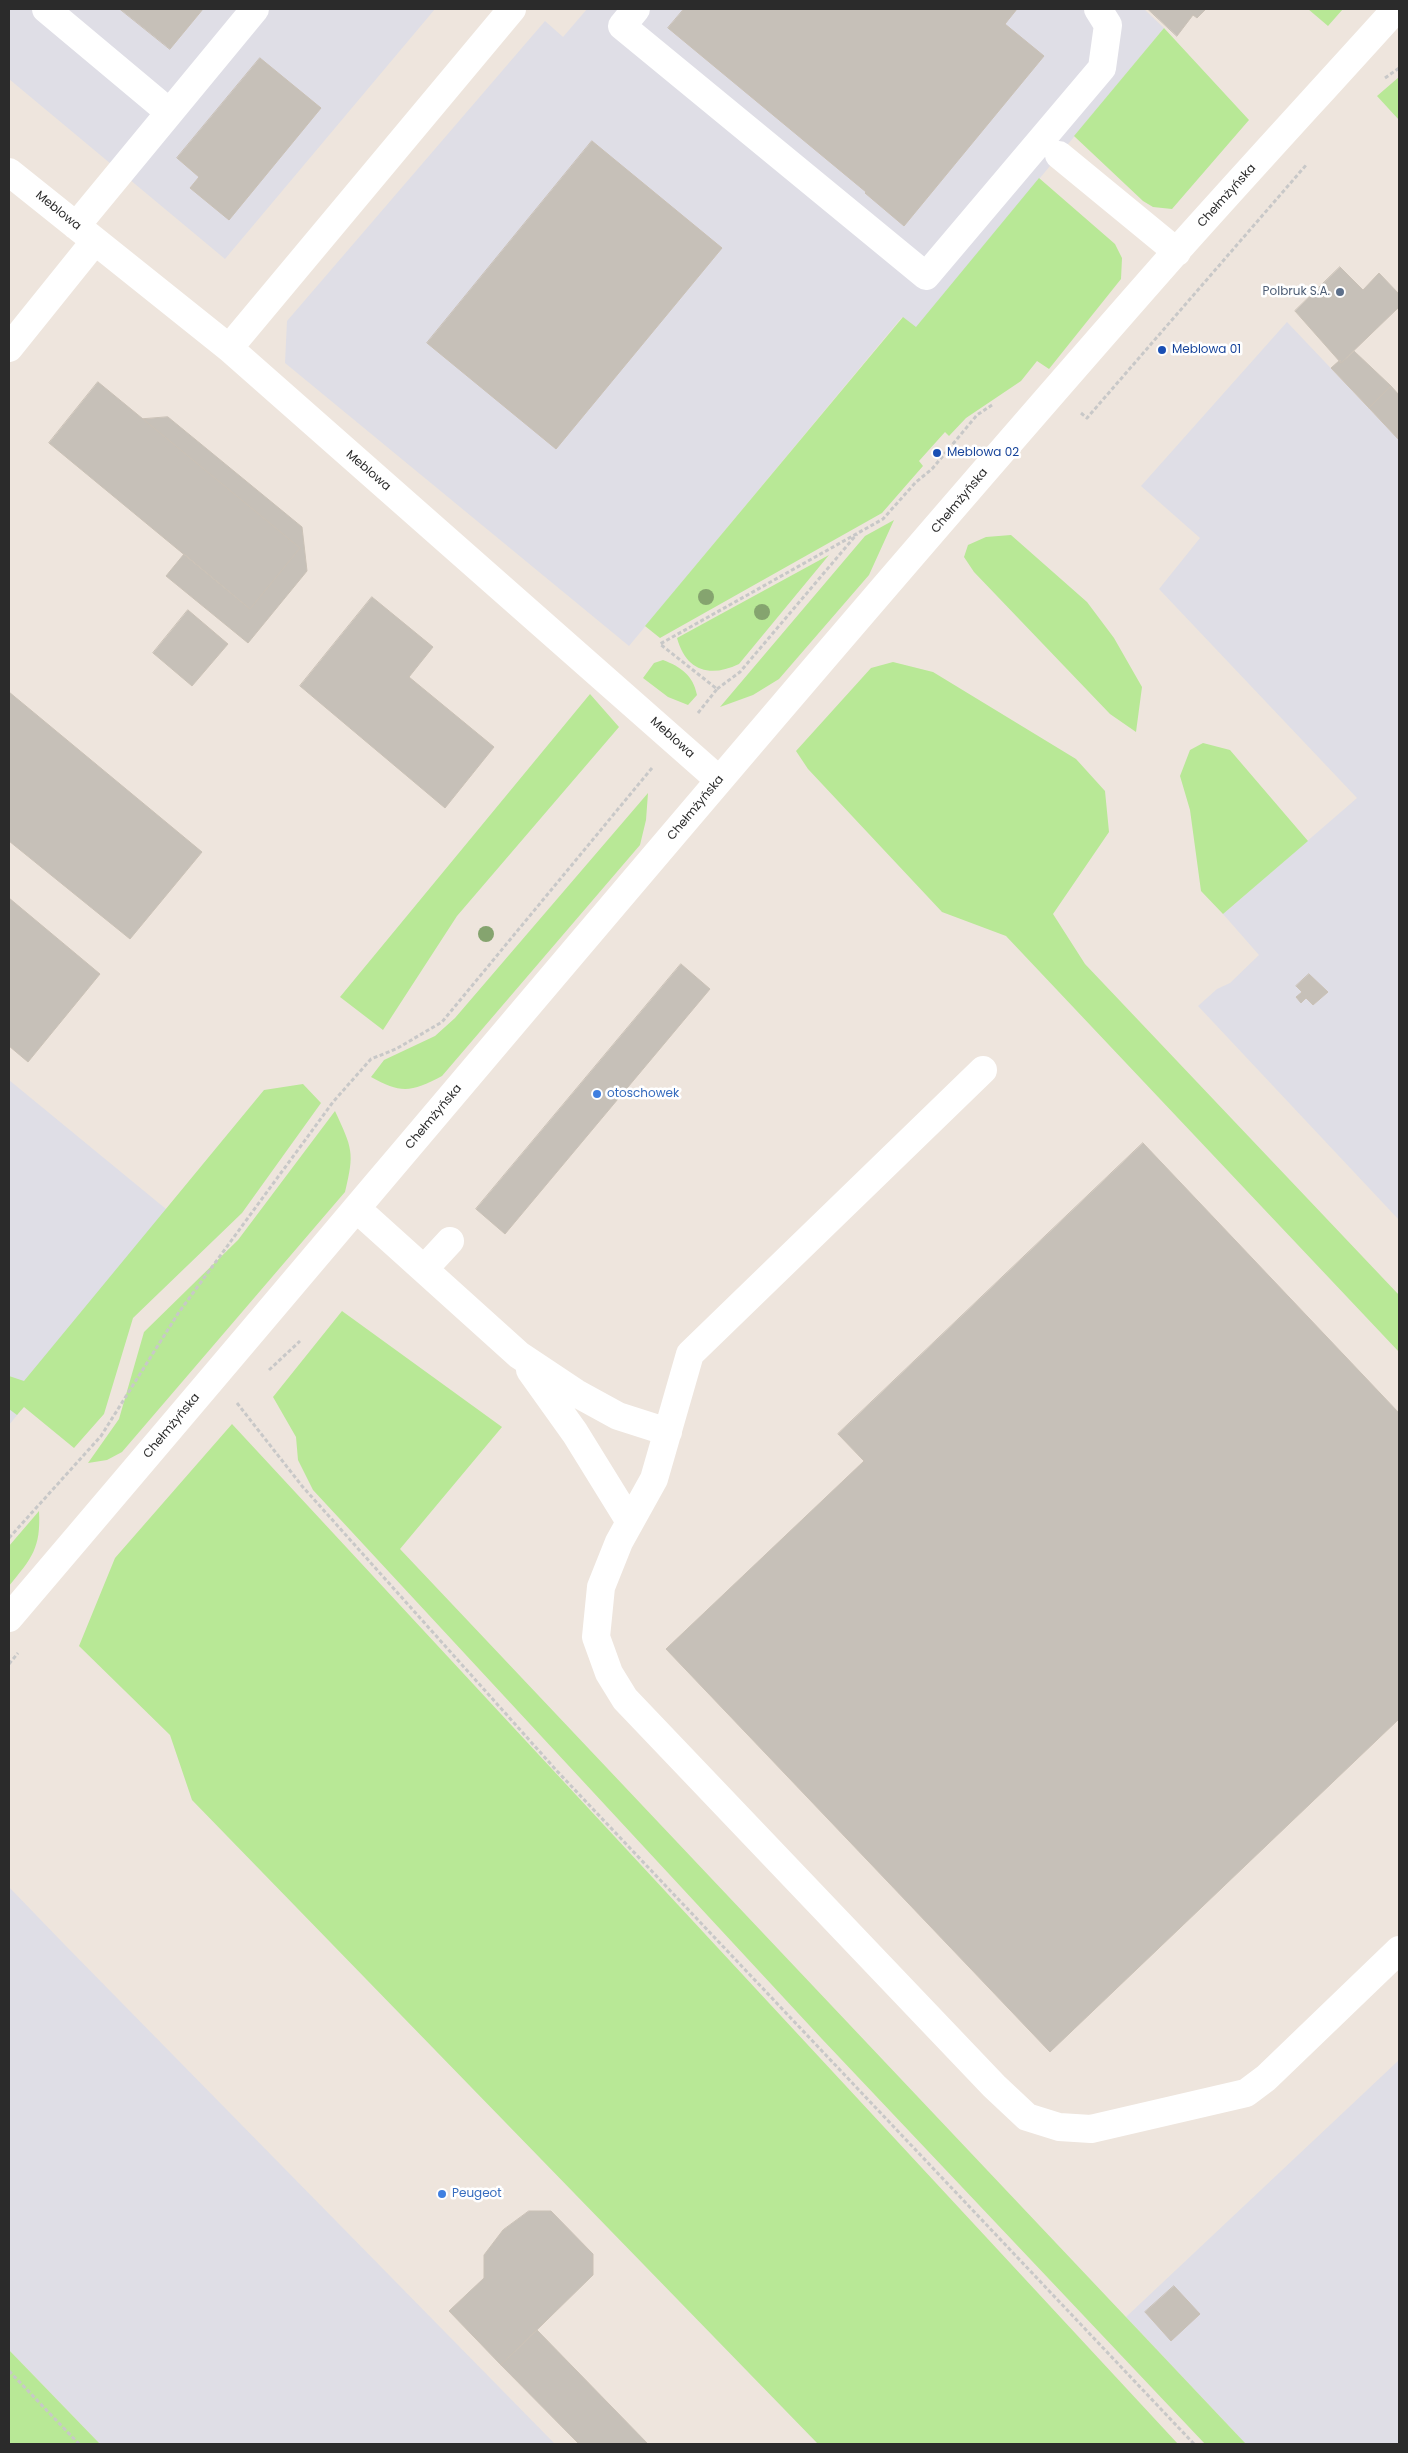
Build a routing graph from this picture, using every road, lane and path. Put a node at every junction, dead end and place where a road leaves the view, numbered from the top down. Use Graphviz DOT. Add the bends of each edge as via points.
graph roads {
  1 [pos="46,9"];
  2 [pos="255,9"];
  3 [pos="512,9"];
  4 [pos="636,9"];
  5 [pos="1098,9"];
  6 [pos="1396,9"];
  7 [pos="168,112"];
  8 [pos="1059,155"];
  9 [pos="9,172"];
  10 [pos="86,234"];
  11 [pos="1177,252"];
  12 [pos="9,348"];
  13 [pos="229,348"];
  14 [pos="859,532"];
  15 [pos="718,689"];
  16 [pos="719,780"];
  17 [pos="983,1070"];
  18 [pos="357,1209"];
  19 [pos="450,1240"];
  20 [pos="425,1268"];
  21 [pos="519,1355"];
  22 [pos="215,1375"];
  23 [pos="668,1432"];
  24 [pos="630,1522"];
  25 [pos="9,1618"];
  26 [pos="1399,1950"];
  27 [pos="9,2371"];
  28 [pos="79,2444"];
  29 [pos="1194,2444"];
  1 -- 7 [label="street"];
  2 -- 7 [label="street"];
  3 -- 13 [label="street"];
  4 -- 5 [label="street" via="622,26 926,276 1102,68 1108,25"];
  6 -- 11 [label="street, Chełmżyńska"];
  7 -- 10 [label="street"];
  8 -- 11 [label="street"];
  9 -- 10 [label="street, Meblowa"];
  10 -- 12 [label="street"];
  10 -- 13 [label="street, Meblowa"];
  11 -- 16 [label="street, Chełmżyńska"];
  13 -- 16 [label="street, Meblowa"];
  14 -- 15 [label="path" via="740,672"];
  16 -- 18 [label="street, Chełmżyńska"];
  17 -- 23 [label="street" via="690,1354"];
  18 -- 20 [label="street"];
  18 -- 22 [label="street, Chełmżyńska"];
  19 -- 20 [label="street"];
  20 -- 21 [label="street"];
  21 -- 23 [label="street" via="576,1394 618,1416"];
  21 -- 24 [label="street" via="575,1432"];
  22 -- 25 [label="street, Chełmżyńska"];
  22 -- 29 [label="path" via="302,1486 557,1771"];
  23 -- 24 [label="street" via="654,1479"];
  24 -- 26 [label="street" via="601,1587 596,1637 609,1673 625,1699 1027,2117 1059,2127 1091,2129 1246,2093 1266,2078"];
  27 -- 28 [label="path"];
}
